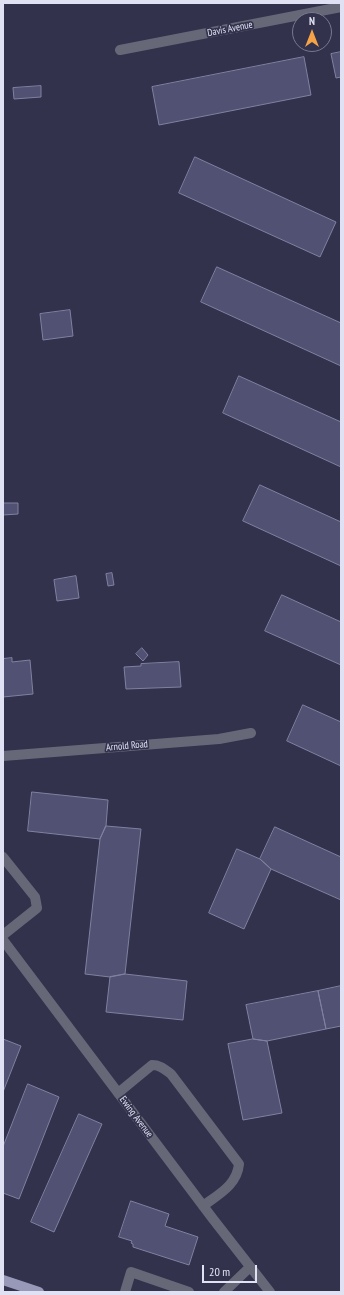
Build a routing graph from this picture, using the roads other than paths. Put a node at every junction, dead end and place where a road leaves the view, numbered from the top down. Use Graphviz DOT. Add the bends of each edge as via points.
graph roads {
  1 [pos="341,7"];
  2 [pos="120,50"];
  3 [pos="251,734"];
  4 [pos="3,756"];
  5 [pos="3,857"];
  6 [pos="3,935"];
  7 [pos="3,940"];
  8 [pos="118,1093"];
  9 [pos="203,1206"];
  10 [pos="250,1267"];
  11 [pos="3,1280"];
  12 [pos="39,1292"];
  13 [pos="125,1292"];
  14 [pos="189,1292"];
  15 [pos="224,1292"];
  16 [pos="270,1292"];
  1 -- 2 [label="street, Davis Avenue"];
  3 -- 4 [label="street, Arnold Road" via="208,740"];
  5 -- 6 [label="street" via="35,897 37,908"];
  7 -- 8 [label="street, Ewing Avenue"];
  8 -- 9 [label="street, Ewing Avenue"];
  8 -- 9 [label="street" via="152,1065 158,1065 171,1074 240,1164 234,1181"];
  9 -- 10 [label="street, Ewing Avenue"];
  10 -- 15 [label="street"];
  10 -- 16 [label="street, Ewing Avenue"];
  11 -- 12 [label="main road"];
  13 -- 14 [label="street" via="131,1272"];
}
